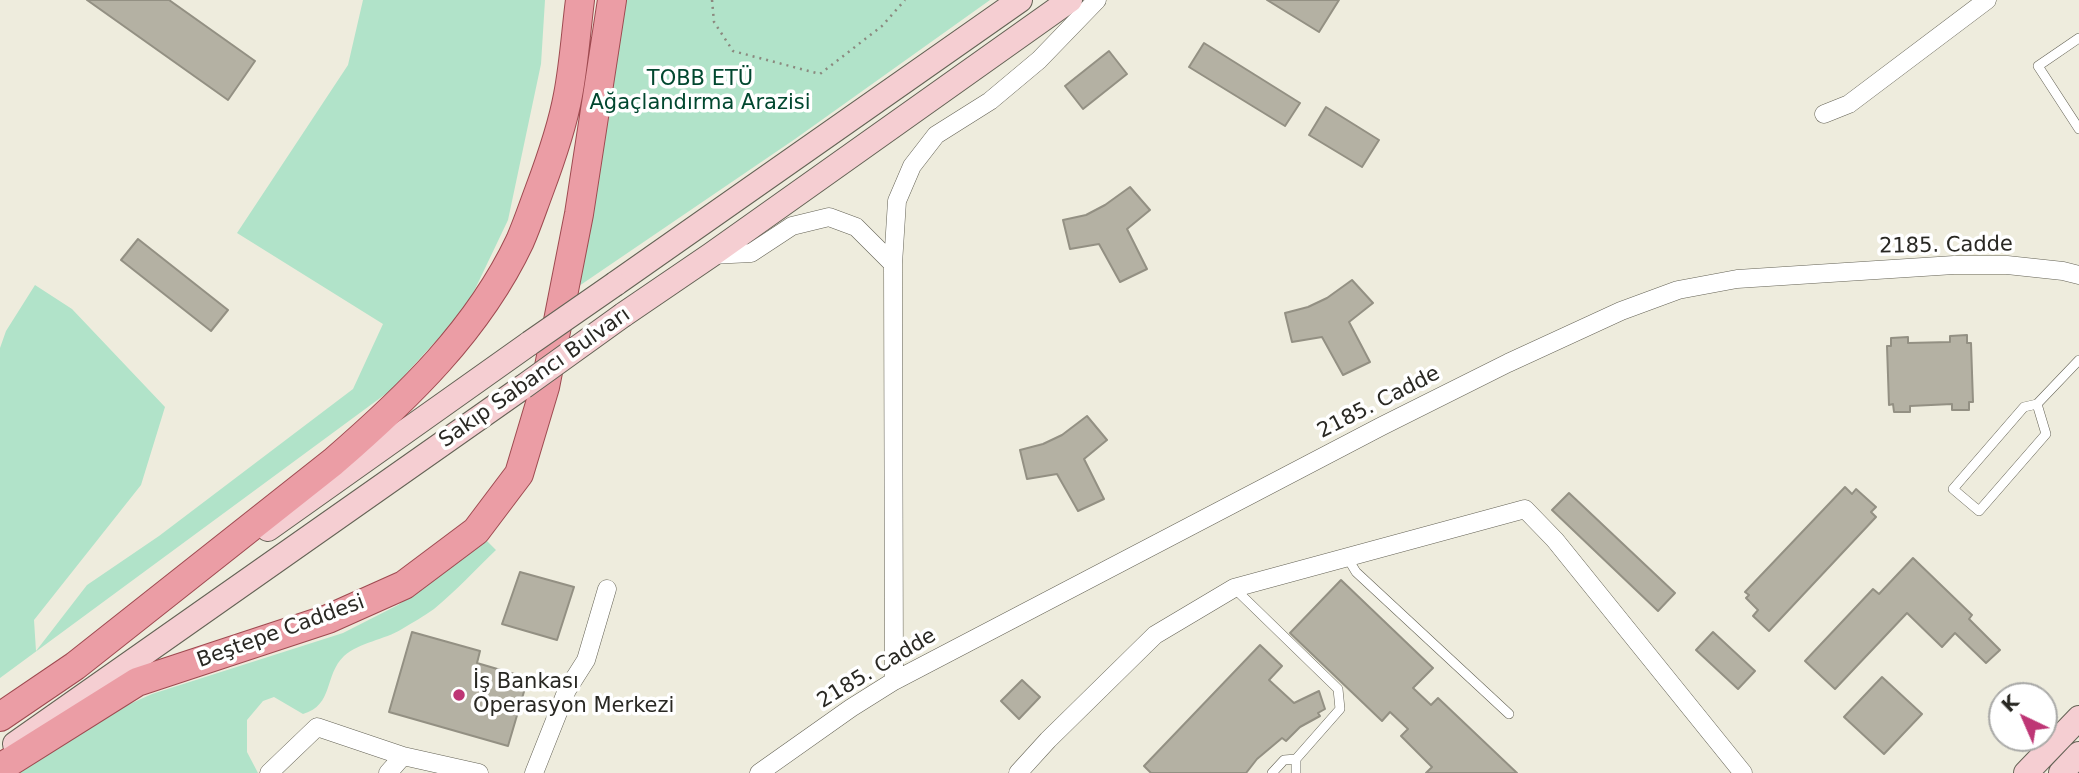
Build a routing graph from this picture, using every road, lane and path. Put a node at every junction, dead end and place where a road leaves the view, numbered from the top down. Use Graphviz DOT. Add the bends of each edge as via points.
graph roads {
  1 [pos="580,0"];
  2 [pos="612,0"];
  3 [pos="712,0"];
  4 [pos="905,0"];
  5 [pos="1020,0"];
  6 [pos="1070,0"];
  7 [pos="1097,0"];
  8 [pos="1987,0"];
  9 [pos="2079,37"];
  10 [pos="1824,114"];
  11 [pos="2079,129"];
  12 [pos="710,255"];
  13 [pos="892,264"];
  14 [pos="2079,275"];
  15 [pos="2079,359"];
  16 [pos="2037,404"];
  17 [pos="1348,557"];
  18 [pos="1234,588"];
  19 [pos="607,589"];
  20 [pos="75,666"];
  21 [pos="894,681"];
  22 [pos="1509,713"];
  23 [pos="0,717"];
  24 [pos="2079,718"];
  25 [pos="2079,754"];
  26 [pos="0,755"];
  27 [pos="402,756"];
  28 [pos="1296,759"];
  29 [pos="0,768"];
  30 [pos="269,773"];
  31 [pos="388,773"];
  32 [pos="479,773"];
  33 [pos="534,773"];
  34 [pos="760,773"];
  35 [pos="1018,773"];
  36 [pos="1272,773"];
  37 [pos="1296,773"];
  38 [pos="1743,773"];
  39 [pos="2026,773"];
  40 [pos="2061,773"];
  1 -- 20 [label="main road" via="568,94 556,145 520,240 469,326 424,379 343,454"];
  2 -- 29 [label="main road, Beştepe Caddesi" via="579,214 545,387 519,474 477,531 404,585 328,619 137,682"];
  3 -- 4 [label="path" via="714,22 733,51 820,74 882,26"];
  5 -- 20 [label="main road, Sakıp Sabancı Bulvarı, bridge"];
  6 -- 12 [label="main road, Sakıp Sabancı Bulvarı"];
  7 -- 13 [label="street" via="1039,60 990,101 936,135 912,166 897,201"];
  8 -- 10 [label="street" via="1849,104"];
  9 -- 11 [label="lane" via="2038,66"];
  12 -- 13 [label="street" via="751,253 792,226 829,217 856,227"];
  12 -- 26 [label="main road, Sakıp Sabancı Bulvarı, bridge"];
  13 -- 21 [label="street"];
  14 -- 21 [label="street, 2185. Cadde" via="2007,265 1954,265 1737,279 1678,290 1621,310 1495,369"];
  15 -- 16 [label="lane"];
  16 -- 16 [label="lane" via="2024,407 1953,489 1979,511 2046,434"];
  17 -- 18 [label="street"];
  17 -- 22 [label="lane" via="1356,572"];
  17 -- 38 [label="street" via="1525,509"];
  18 -- 28 [label="lane" via="1338,689 1340,709"];
  18 -- 35 [label="street" via="1155,635"];
  19 -- 33 [label="street" via="586,660 567,690"];
  20 -- 23 [label="main road, Sakıp Sabancı Bulvarı"];
  21 -- 34 [label="street, 2185. Cadde"];
  24 -- 39 [label="main road"];
  25 -- 40 [label="main road"];
  27 -- 30 [label="street" via="317,727"];
  27 -- 31 [label="street"];
  27 -- 32 [label="street"];
  28 -- 36 [label="lane" via="1284,760"];
  28 -- 37 [label="lane"];
}
